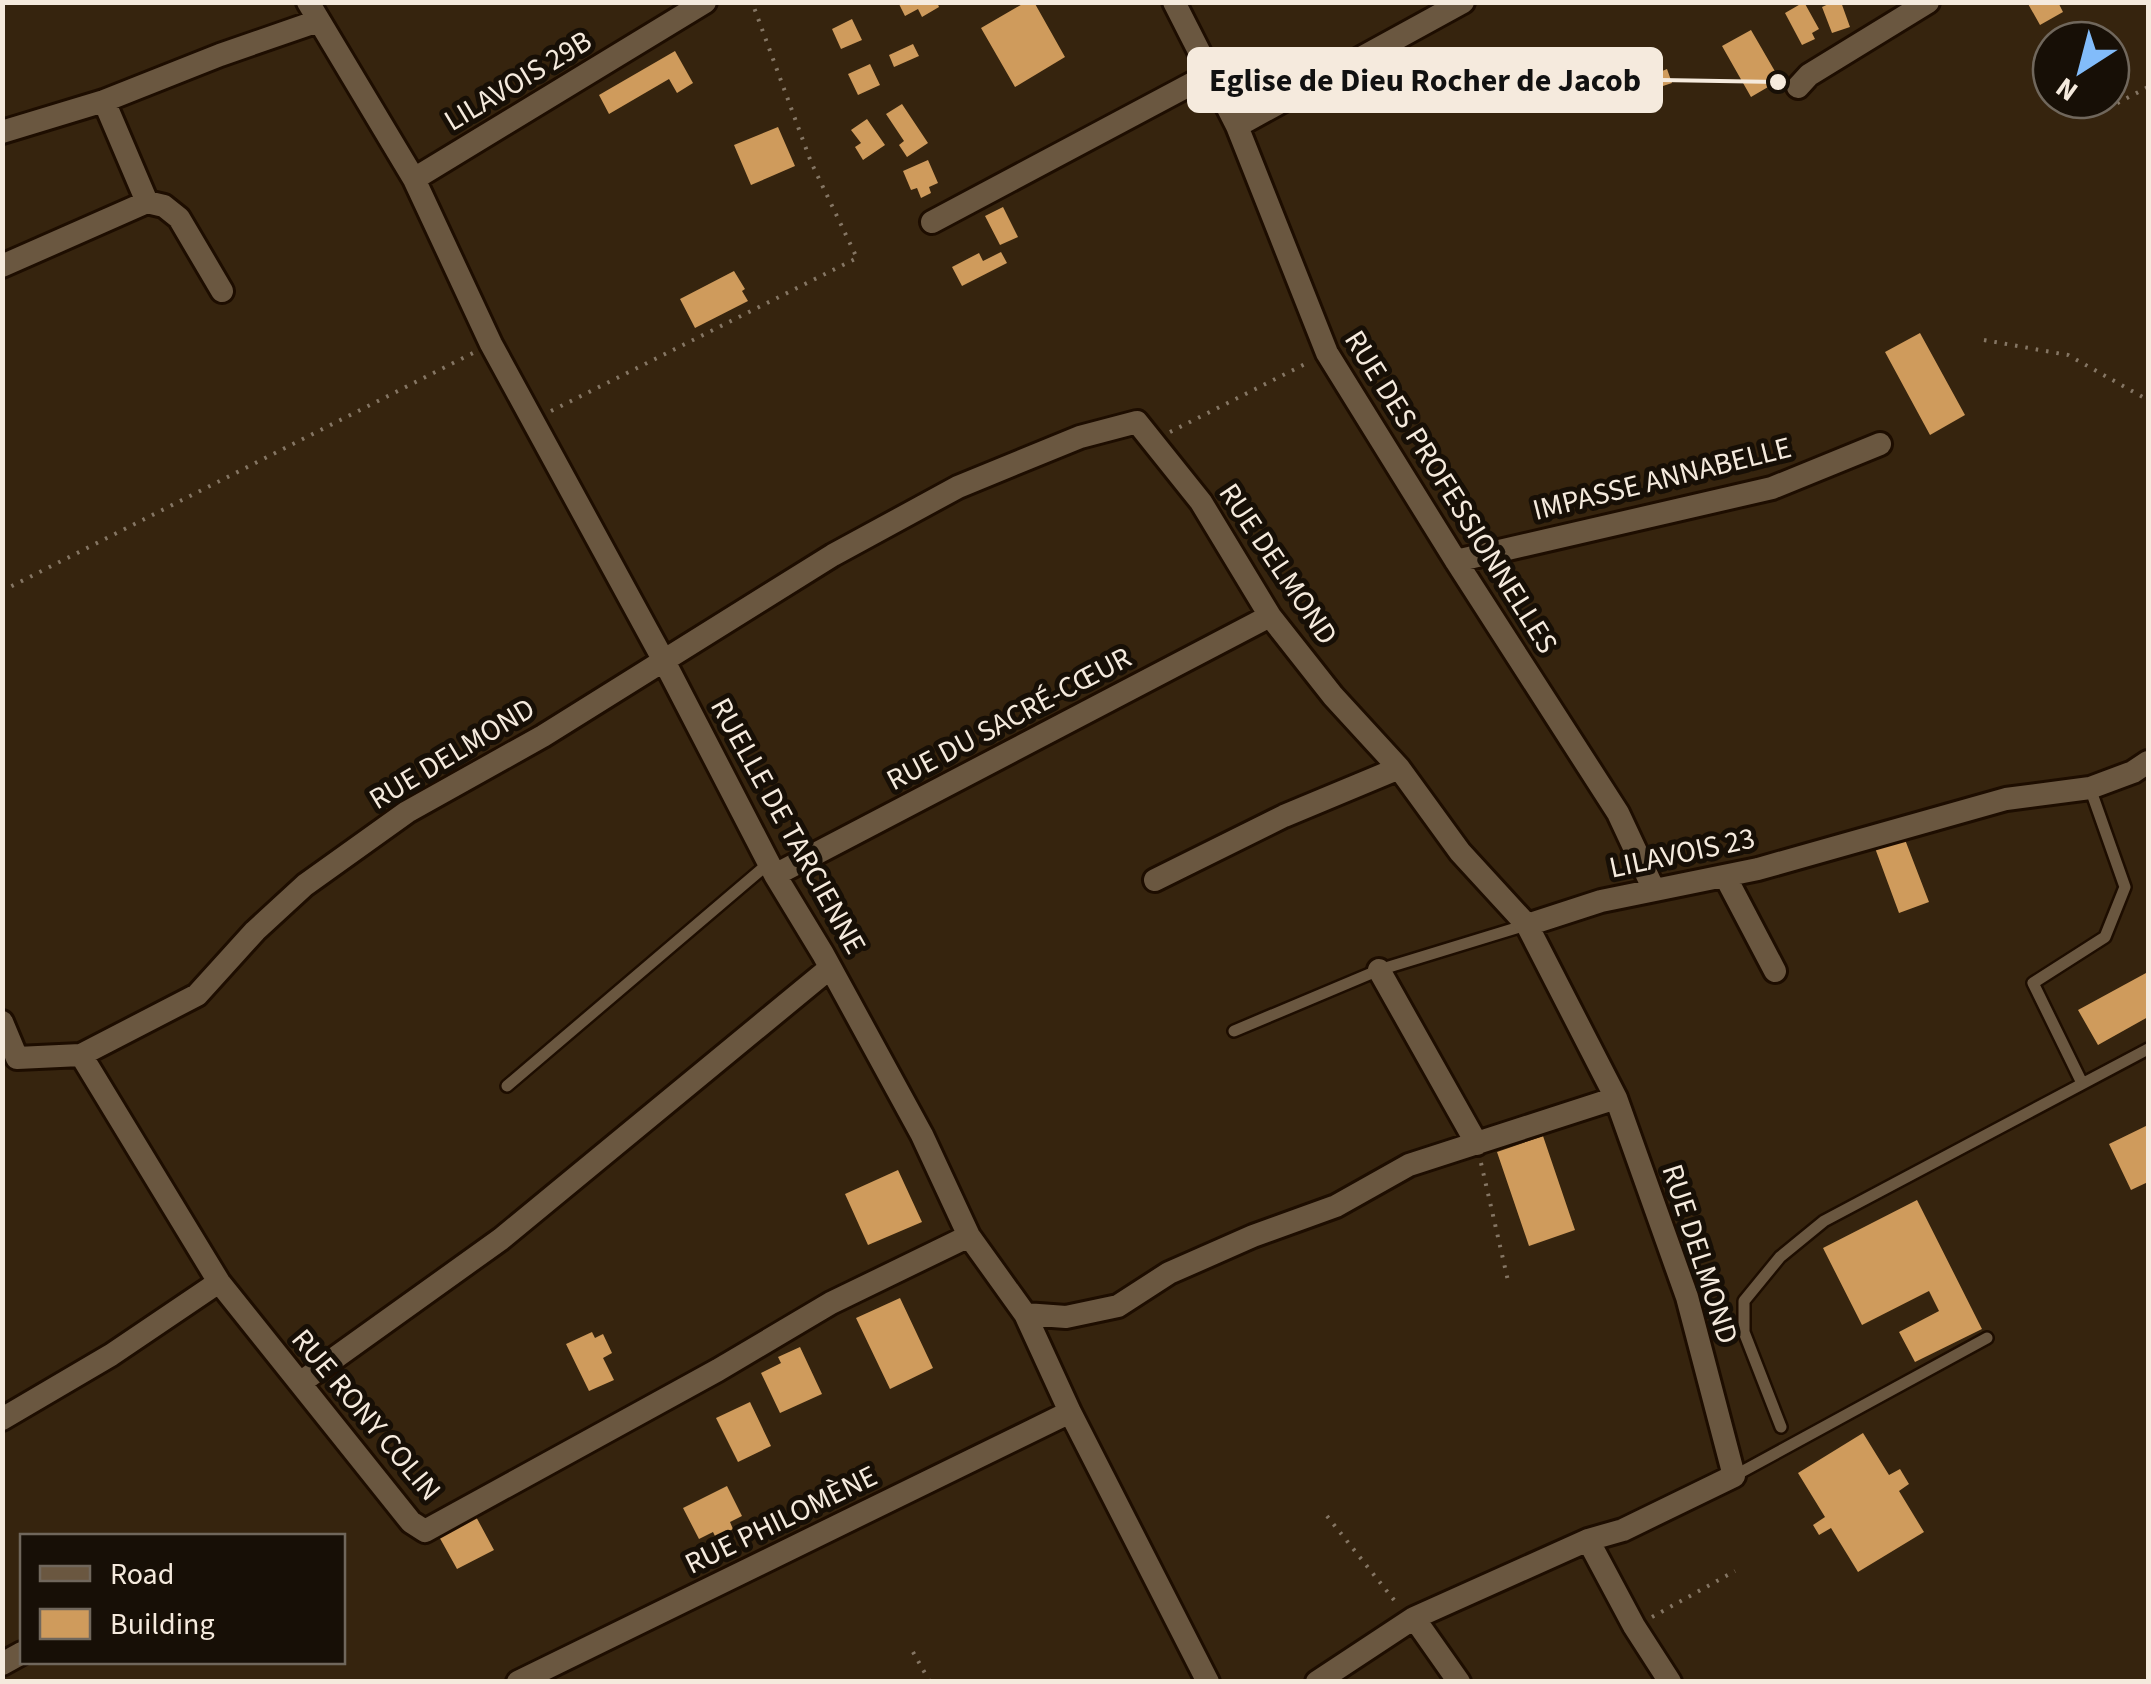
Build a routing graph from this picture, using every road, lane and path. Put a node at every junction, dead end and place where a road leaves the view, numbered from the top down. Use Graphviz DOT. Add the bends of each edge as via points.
graph roads {
  1 [pos="705,2"];
  2 [pos="752,2"];
  3 [pos="1174,2"];
  4 [pos="1463,2"];
  5 [pos="1928,2"];
  6 [pos="313,12"];
  7 [pos="1210,74"];
  8 [pos="1798,88"];
  9 [pos="104,101"];
  10 [pos="1237,126"];
  11 [pos="2,132"];
  12 [pos="414,179"];
  13 [pos="148,202"];
  14 [pos="932,222"];
  15 [pos="2,266"];
  16 [pos="222,291"];
  17 [pos="1984,340"];
  18 [pos="491,344"];
  19 [pos="1327,353"];
  20 [pos="2148,400"];
  21 [pos="533,420"];
  22 [pos="1152,440"];
  23 [pos="1880,444"];
  24 [pos="1456,561"];
  25 [pos="2,591"];
  26 [pos="1270,616"];
  27 [pos="664,661"];
  28 [pos="2148,762"];
  29 [pos="1399,768"];
  30 [pos="2090,788"];
  31 [pos="772,869"];
  32 [pos="1726,876"];
  33 [pos="1155,880"];
  34 [pos="1654,890"];
  35 [pos="1527,925"];
  36 [pos="830,968"];
  37 [pos="1379,970"];
  38 [pos="1775,971"];
  39 [pos="2,1022"];
  40 [pos="1234,1030"];
  41 [pos="2148,1049"];
  42 [pos="81,1055"];
  43 [pos="10,1061"];
  44 [pos="2082,1084"];
  45 [pos="508,1086"];
  46 [pos="1616,1098"];
  47 [pos="1477,1144"];
  48 [pos="969,1236"];
  49 [pos="219,1282"];
  50 [pos="1509,1285"];
  51 [pos="1025,1314"];
  52 [pos="1987,1338"];
  53 [pos="300,1383"];
  54 [pos="1070,1412"];
  55 [pos="2,1419"];
  56 [pos="1780,1428"];
  57 [pos="1734,1476"];
  58 [pos="1328,1516"];
  59 [pos="1588,1540"];
  60 [pos="1735,1571"];
  61 [pos="1412,1619"];
  62 [pos="1634,1626"];
  63 [pos="914,1652"];
  64 [pos="518,1682"];
  65 [pos="930,1682"];
  66 [pos="1208,1682"];
  67 [pos="1317,1682"];
  68 [pos="1458,1682"];
  69 [pos="1670,1682"];
  1 -- 12 [label="street, LILAVOIS 29B"];
  2 -- 21 [label="path" via="811,162 856,258"];
  3 -- 7 [label="street, RUE DES PROFESSIONNELLES"];
  4 -- 10 [label="street"];
  5 -- 8 [label="street"];
  6 -- 9 [label="street"];
  6 -- 12 [label="street, RUELLE DE TARCIENNE"];
  7 -- 10 [label="street, RUE DES PROFESSIONNELLES"];
  7 -- 14 [label="street"];
  9 -- 11 [label="street"];
  9 -- 13 [label="street"];
  10 -- 19 [label="street, RUE DES PROFESSIONNELLES"];
  12 -- 18 [label="street, RUELLE DE TARCIENNE"];
  13 -- 15 [label="street"];
  13 -- 16 [label="street" via="179,218"];
  17 -- 20 [label="path" via="2068,355"];
  18 -- 21 [label="street, RUELLE DE TARCIENNE"];
  18 -- 25 [label="path"];
  19 -- 22 [label="path"];
  19 -- 24 [label="street, RUE DES PROFESSIONNELLES"];
  21 -- 27 [label="street, RUELLE DE TARCIENNE"];
  22 -- 26 [label="street, RUE DELMOND" via="1201,502"];
  22 -- 27 [label="street, RUE DELMOND" via="1138,422 1080,437 958,487 833,555"];
  23 -- 24 [label="street, IMPASSE ANNABELLE" via="1772,488"];
  24 -- 34 [label="street, RUE DES PROFESSIONNELLES" via="1618,813"];
  26 -- 29 [label="street, RUE DELMOND"];
  26 -- 31 [label="street, RUE DU SACRÉ-CŒUR"];
  27 -- 31 [label="street, RUELLE DE TARCIENNE"];
  27 -- 42 [label="street, RUE DELMOND" via="407,812 305,885 198,995"];
  28 -- 30 [label="street, LILAVOIS 23"];
  29 -- 33 [label="street"];
  29 -- 35 [label="street, RUE DELMOND" via="1460,852"];
  30 -- 32 [label="street, LILAVOIS 23" via="2006,798"];
  30 -- 44 [label="lane" via="2125,887 2105,937 2033,982"];
  31 -- 36 [label="street, RUELLE DE TARCIENNE"];
  31 -- 45 [label="lane, RUE DU SACRÉ-CŒUR"];
  32 -- 34 [label="street, LILAVOIS 23"];
  32 -- 38 [label="street"];
  34 -- 35 [label="street, LILAVOIS 23"];
  35 -- 37 [label="lane, LILAVOIS 23"];
  35 -- 46 [label="street, RUE DELMOND"];
  36 -- 48 [label="street, RUELLE DE TARCIENNE"];
  36 -- 53 [label="street" via="501,1239"];
  37 -- 40 [label="lane, LILAVOIS 23"];
  37 -- 47 [label="street"];
  39 -- 43 [label="street"];
  41 -- 44 [label="lane"];
  42 -- 43 [label="street"];
  42 -- 49 [label="street, RUE RONY COLIN"];
  44 -- 56 [label="lane" via="1824,1221 1780,1257 1744,1301 1744,1332"];
  46 -- 47 [label="street"];
  46 -- 57 [label="street, RUE DELMOND" via="1686,1296"];
  47 -- 50 [label="path"];
  47 -- 51 [label="street" via="1409,1165 1336,1206 1169,1273 1118,1306 1066,1318"];
  48 -- 51 [label="street, RUELLE DE TARCIENNE"];
  48 -- 53 [label="street, RUE RONY COLIN" via="832,1303 426,1531 411,1522"];
  49 -- 53 [label="street, RUE RONY COLIN"];
  49 -- 55 [label="street"];
  51 -- 54 [label="street, RUELLE DE TARCIENNE"];
  52 -- 57 [label="lane"];
  54 -- 64 [label="street, RUE PHILOMÈNE"];
  54 -- 66 [label="street, RUELLE DE TARCIENNE"];
  57 -- 59 [label="street"];
  58 -- 61 [label="path"];
  59 -- 61 [label="street"];
  59 -- 62 [label="street"];
  60 -- 62 [label="path"];
  61 -- 67 [label="street"];
  61 -- 68 [label="street"];
  62 -- 69 [label="street"];
  63 -- 65 [label="path"];
}
